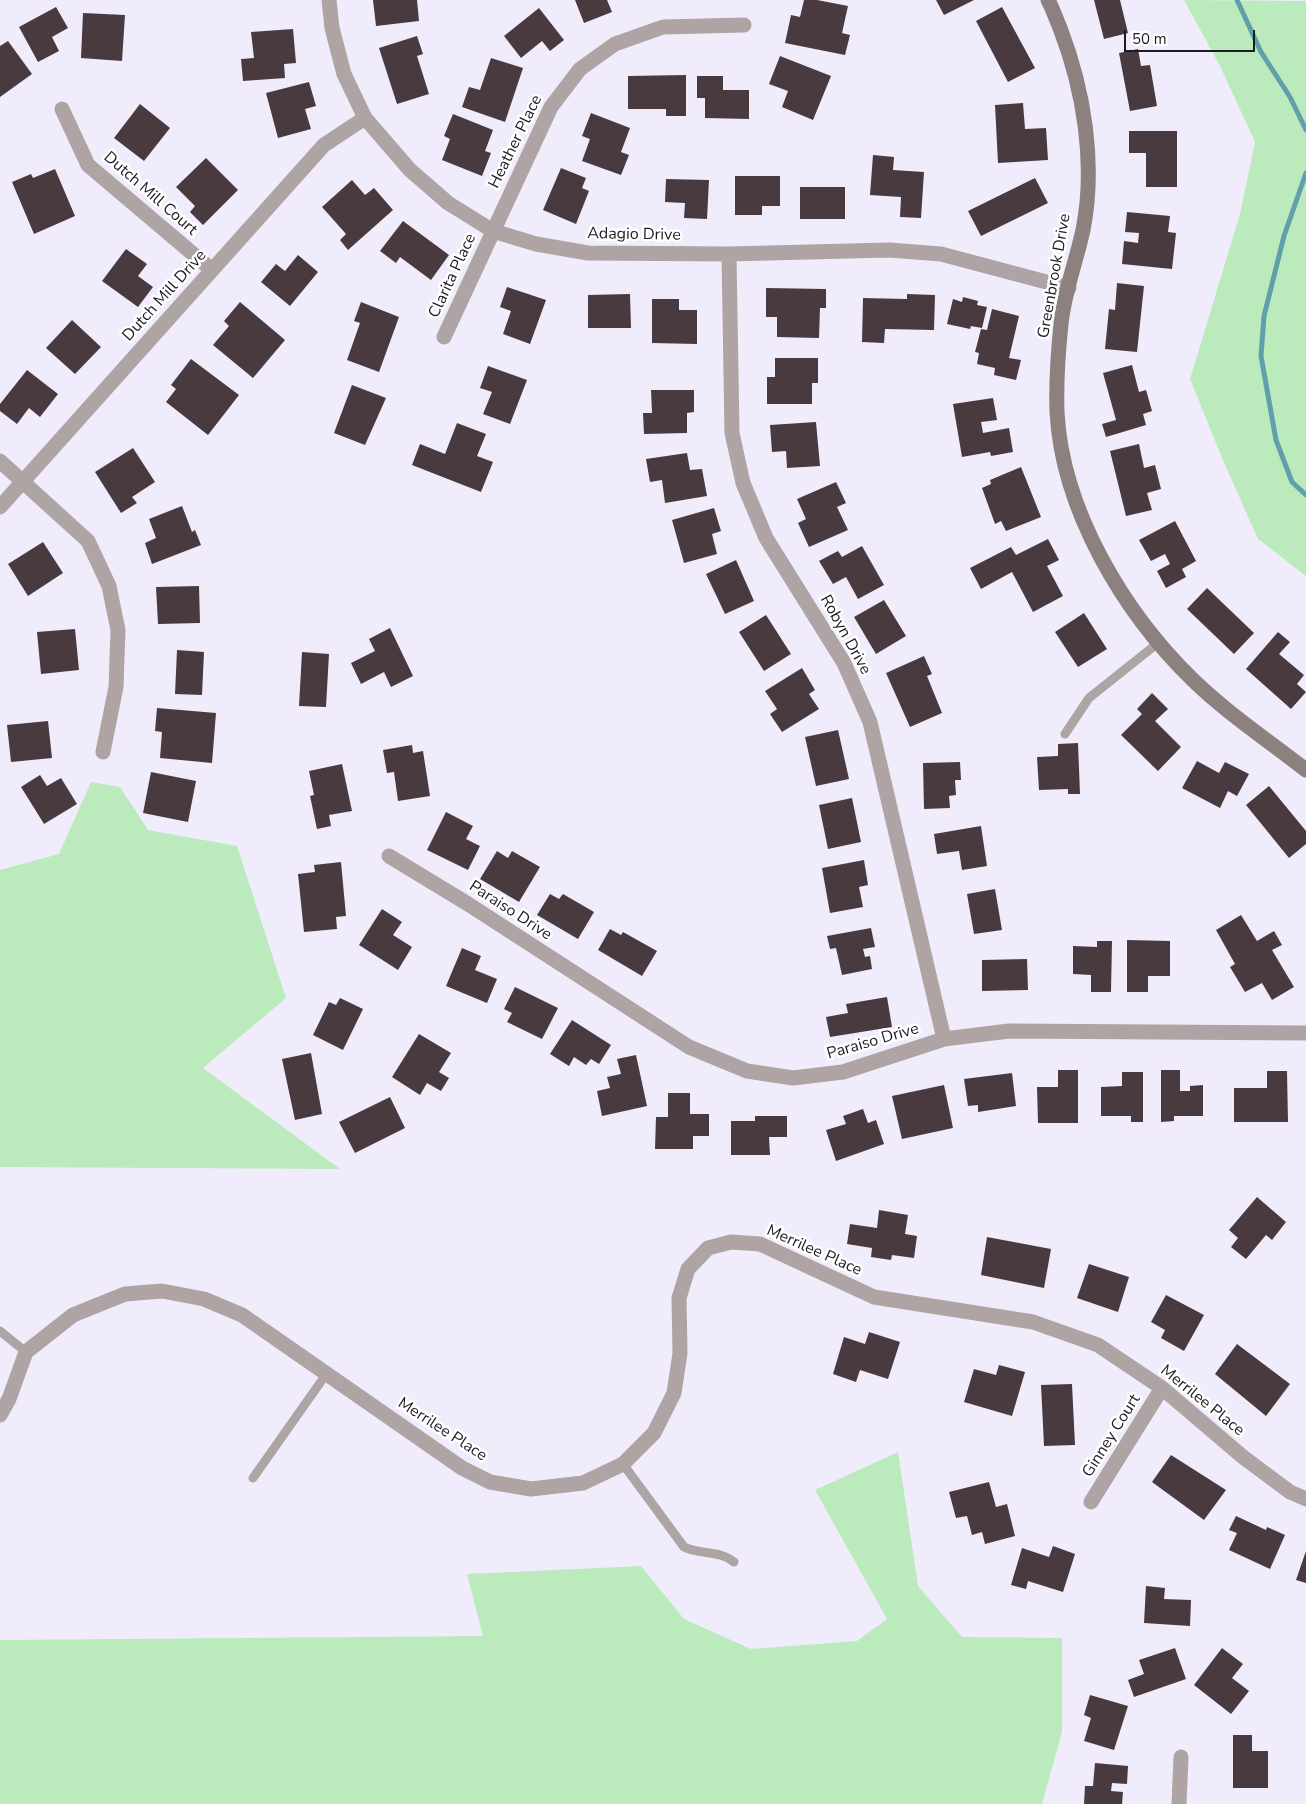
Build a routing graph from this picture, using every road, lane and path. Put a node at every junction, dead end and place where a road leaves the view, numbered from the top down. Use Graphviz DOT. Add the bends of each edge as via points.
graph roads {
  1 [pos="329,0"];
  2 [pos="1048,0"];
  3 [pos="744,25"];
  4 [pos="62,109"];
  5 [pos="365,118"];
  6 [pos="493,230"];
  7 [pos="729,254"];
  8 [pos="212,270"];
  9 [pos="1069,288"];
  10 [pos="444,337"];
  11 [pos="0,461"];
  12 [pos="23,480"];
  13 [pos="0,507"];
  14 [pos="1158,643"];
  15 [pos="1065,734"];
  16 [pos="103,752"];
  17 [pos="1306,770"];
  18 [pos="389,856"];
  19 [pos="1306,1033"];
  20 [pos="944,1039"];
  21 [pos="0,1331"];
  22 [pos="26,1352"];
  23 [pos="327,1374"];
  24 [pos="1162,1388"];
  25 [pos="0,1415"];
  26 [pos="623,1464"];
  27 [pos="253,1478"];
  28 [pos="1306,1499"];
  29 [pos="1091,1502"];
  30 [pos="734,1562"];
  31 [pos="1181,1757"];
  32 [pos="1179,1804"];
  1 -- 5 [label="street, Adagio Drive" via="332,28 344,74"];
  2 -- 9 [label="street, Greenbrook Drive" via="1066,45 1086,136 1083,228"];
  3 -- 6 [label="street, Heather Place" via="663,26 615,44 580,69 551,107"];
  4 -- 8 [label="street, Dutch Mill Court" via="88,165"];
  5 -- 6 [label="street, Adagio Drive" via="410,170 448,203"];
  5 -- 8 [label="street, Dutch Mill Drive" via="324,145"];
  6 -- 7 [label="street, Adagio Drive" via="536,244 588,253"];
  6 -- 10 [label="street, Clarita Place"];
  7 -- 9 [label="street, Adagio Drive" via="889,250 941,254"];
  7 -- 20 [label="street, Robyn Drive" via="732,433 743,483 766,538 844,663 870,722"];
  8 -- 12 [label="street, Dutch Mill Drive"];
  9 -- 14 [label="street, Greenbrook Drive" via="1061,323 1058,375 1057,413 1063,454 1077,502 1094,543 1120,591"];
  11 -- 12 [label="street"];
  12 -- 13 [label="street, Dutch Mill Drive"];
  12 -- 16 [label="street" via="88,541 109,586 118,630 116,687"];
  14 -- 15 [label="lane" via="1089,698"];
  14 -- 17 [label="street, Greenbrook Drive" via="1219,703"];
  18 -- 20 [label="street, Paraiso Drive" via="689,1047 747,1071 793,1078 844,1072"];
  19 -- 20 [label="street, Paraiso Drive" via="1009,1031"];
  21 -- 22 [label="lane"];
  22 -- 23 [label="street, Merrilee Place" via="74,1315 125,1294 162,1291 204,1299 242,1314"];
  22 -- 25 [label="street" via="10,1400"];
  23 -- 26 [label="street, Merrilee Place" via="462,1468 490,1482 531,1489 583,1483"];
  23 -- 27 [label="lane"];
  24 -- 26 [label="street, Merrilee Place" via="1098,1345 1033,1322 874,1297 760,1244 731,1242 708,1248 688,1269 679,1298 680,1352 674,1393 654,1433"];
  24 -- 28 [label="street, Merrilee Place" via="1242,1457 1290,1492"];
  24 -- 29 [label="street, Ginney Court"];
  26 -- 30 [label="lane" via="684,1547 722,1555"];
  31 -- 32 [label="street"];
}
